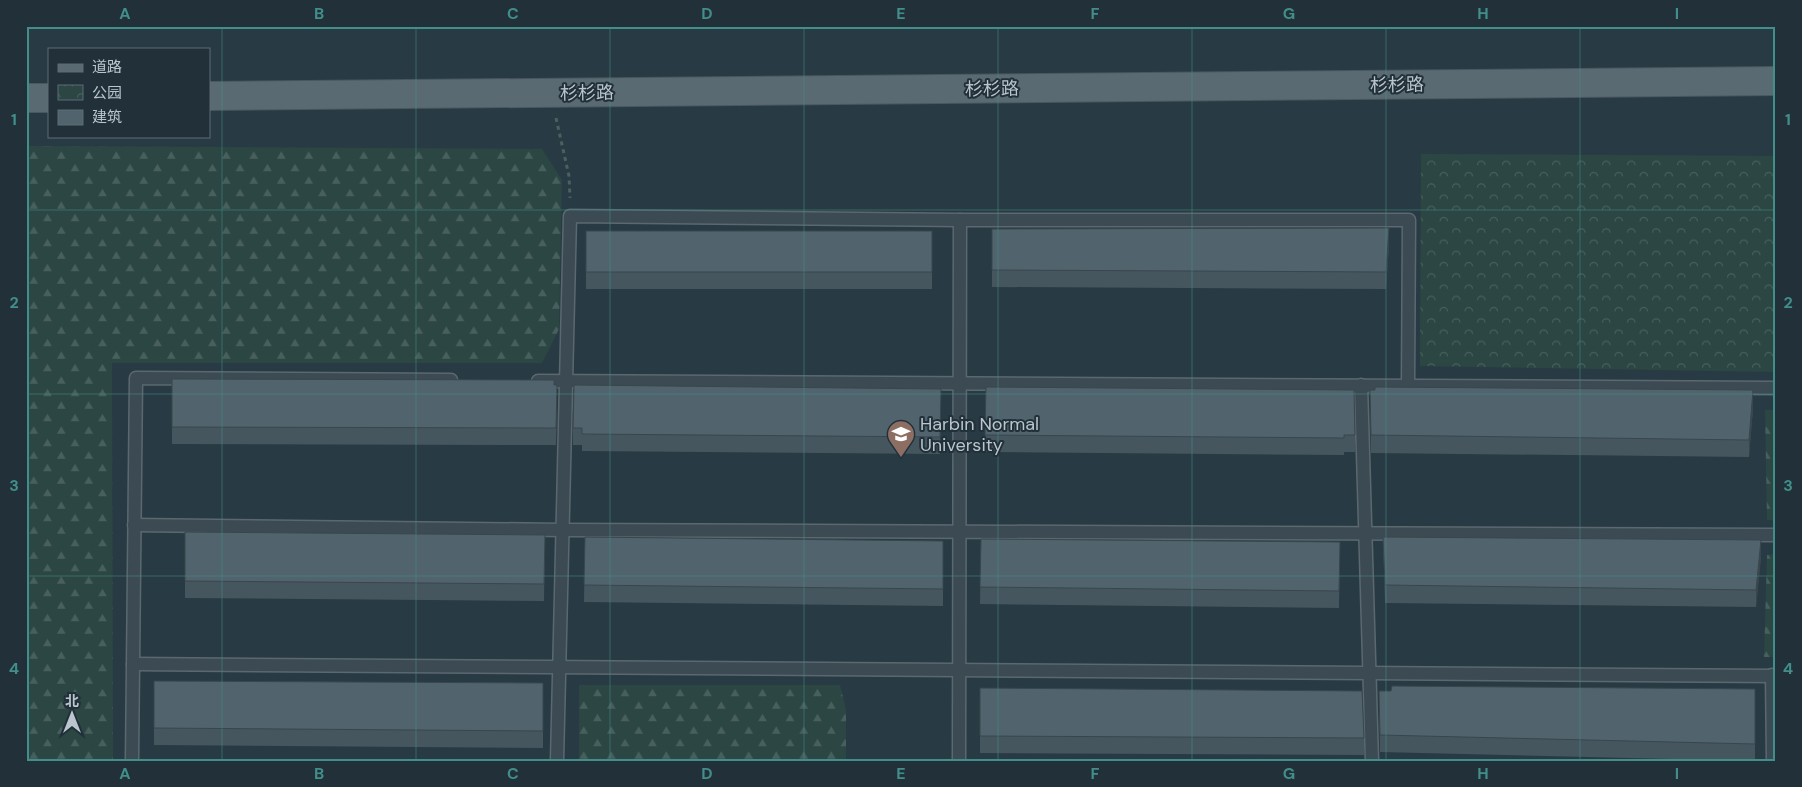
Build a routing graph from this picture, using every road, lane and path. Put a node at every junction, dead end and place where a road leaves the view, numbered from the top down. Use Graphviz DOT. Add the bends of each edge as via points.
graph roads {
  1 [pos="1776,81"];
  2 [pos="551,93"];
  3 [pos="210,96"];
  4 [pos="26,98"];
  5 [pos="48,98"];
  6 [pos="570,216"];
  7 [pos="960,220"];
  8 [pos="459,380"];
  9 [pos="527,381"];
  10 [pos="566,381"];
  11 [pos="960,383"];
  12 [pos="1361,385"];
  13 [pos="1408,386"];
  14 [pos="1776,388"];
  15 [pos="134,525"];
  16 [pos="563,530"];
  17 [pos="960,532"];
  18 [pos="1365,533"];
  19 [pos="1776,535"];
  20 [pos="133,664"];
  21 [pos="560,668"];
  22 [pos="960,670"];
  23 [pos="1369,673"];
  24 [pos="1774,676"];
  25 [pos="132,761"];
  26 [pos="557,761"];
  27 [pos="959,761"];
  28 [pos="1372,761"];
  29 [pos="1773,761"];
  1 -- 2 [label="main road, 杉杉路"];
  2 -- 3 [label="main road, 杉杉路"];
  2 -- 6 [label="path" via="569,176"];
  4 -- 5 [label="main road"];
  6 -- 7 [label="lane"];
  6 -- 10 [label="lane"];
  7 -- 11 [label="lane"];
  7 -- 13 [label="lane" via="1409,220"];
  8 -- 15 [label="lane" via="136,378"];
  9 -- 10 [label="lane"];
  10 -- 11 [label="lane"];
  10 -- 16 [label="lane"];
  11 -- 12 [label="lane"];
  11 -- 17 [label="lane"];
  12 -- 13 [label="lane"];
  12 -- 18 [label="lane"];
  13 -- 14 [label="lane"];
  15 -- 16 [label="lane"];
  15 -- 20 [label="lane"];
  16 -- 17 [label="lane"];
  16 -- 21 [label="lane"];
  17 -- 18 [label="lane"];
  17 -- 22 [label="lane"];
  18 -- 19 [label="lane"];
  18 -- 23 [label="lane"];
  20 -- 21 [label="lane"];
  20 -- 25 [label="lane"];
  21 -- 22 [label="lane"];
  21 -- 26 [label="lane"];
  22 -- 23 [label="lane"];
  22 -- 27 [label="lane"];
  23 -- 24 [label="lane"];
  23 -- 28 [label="lane"];
  24 -- 29 [label="lane"];
}
